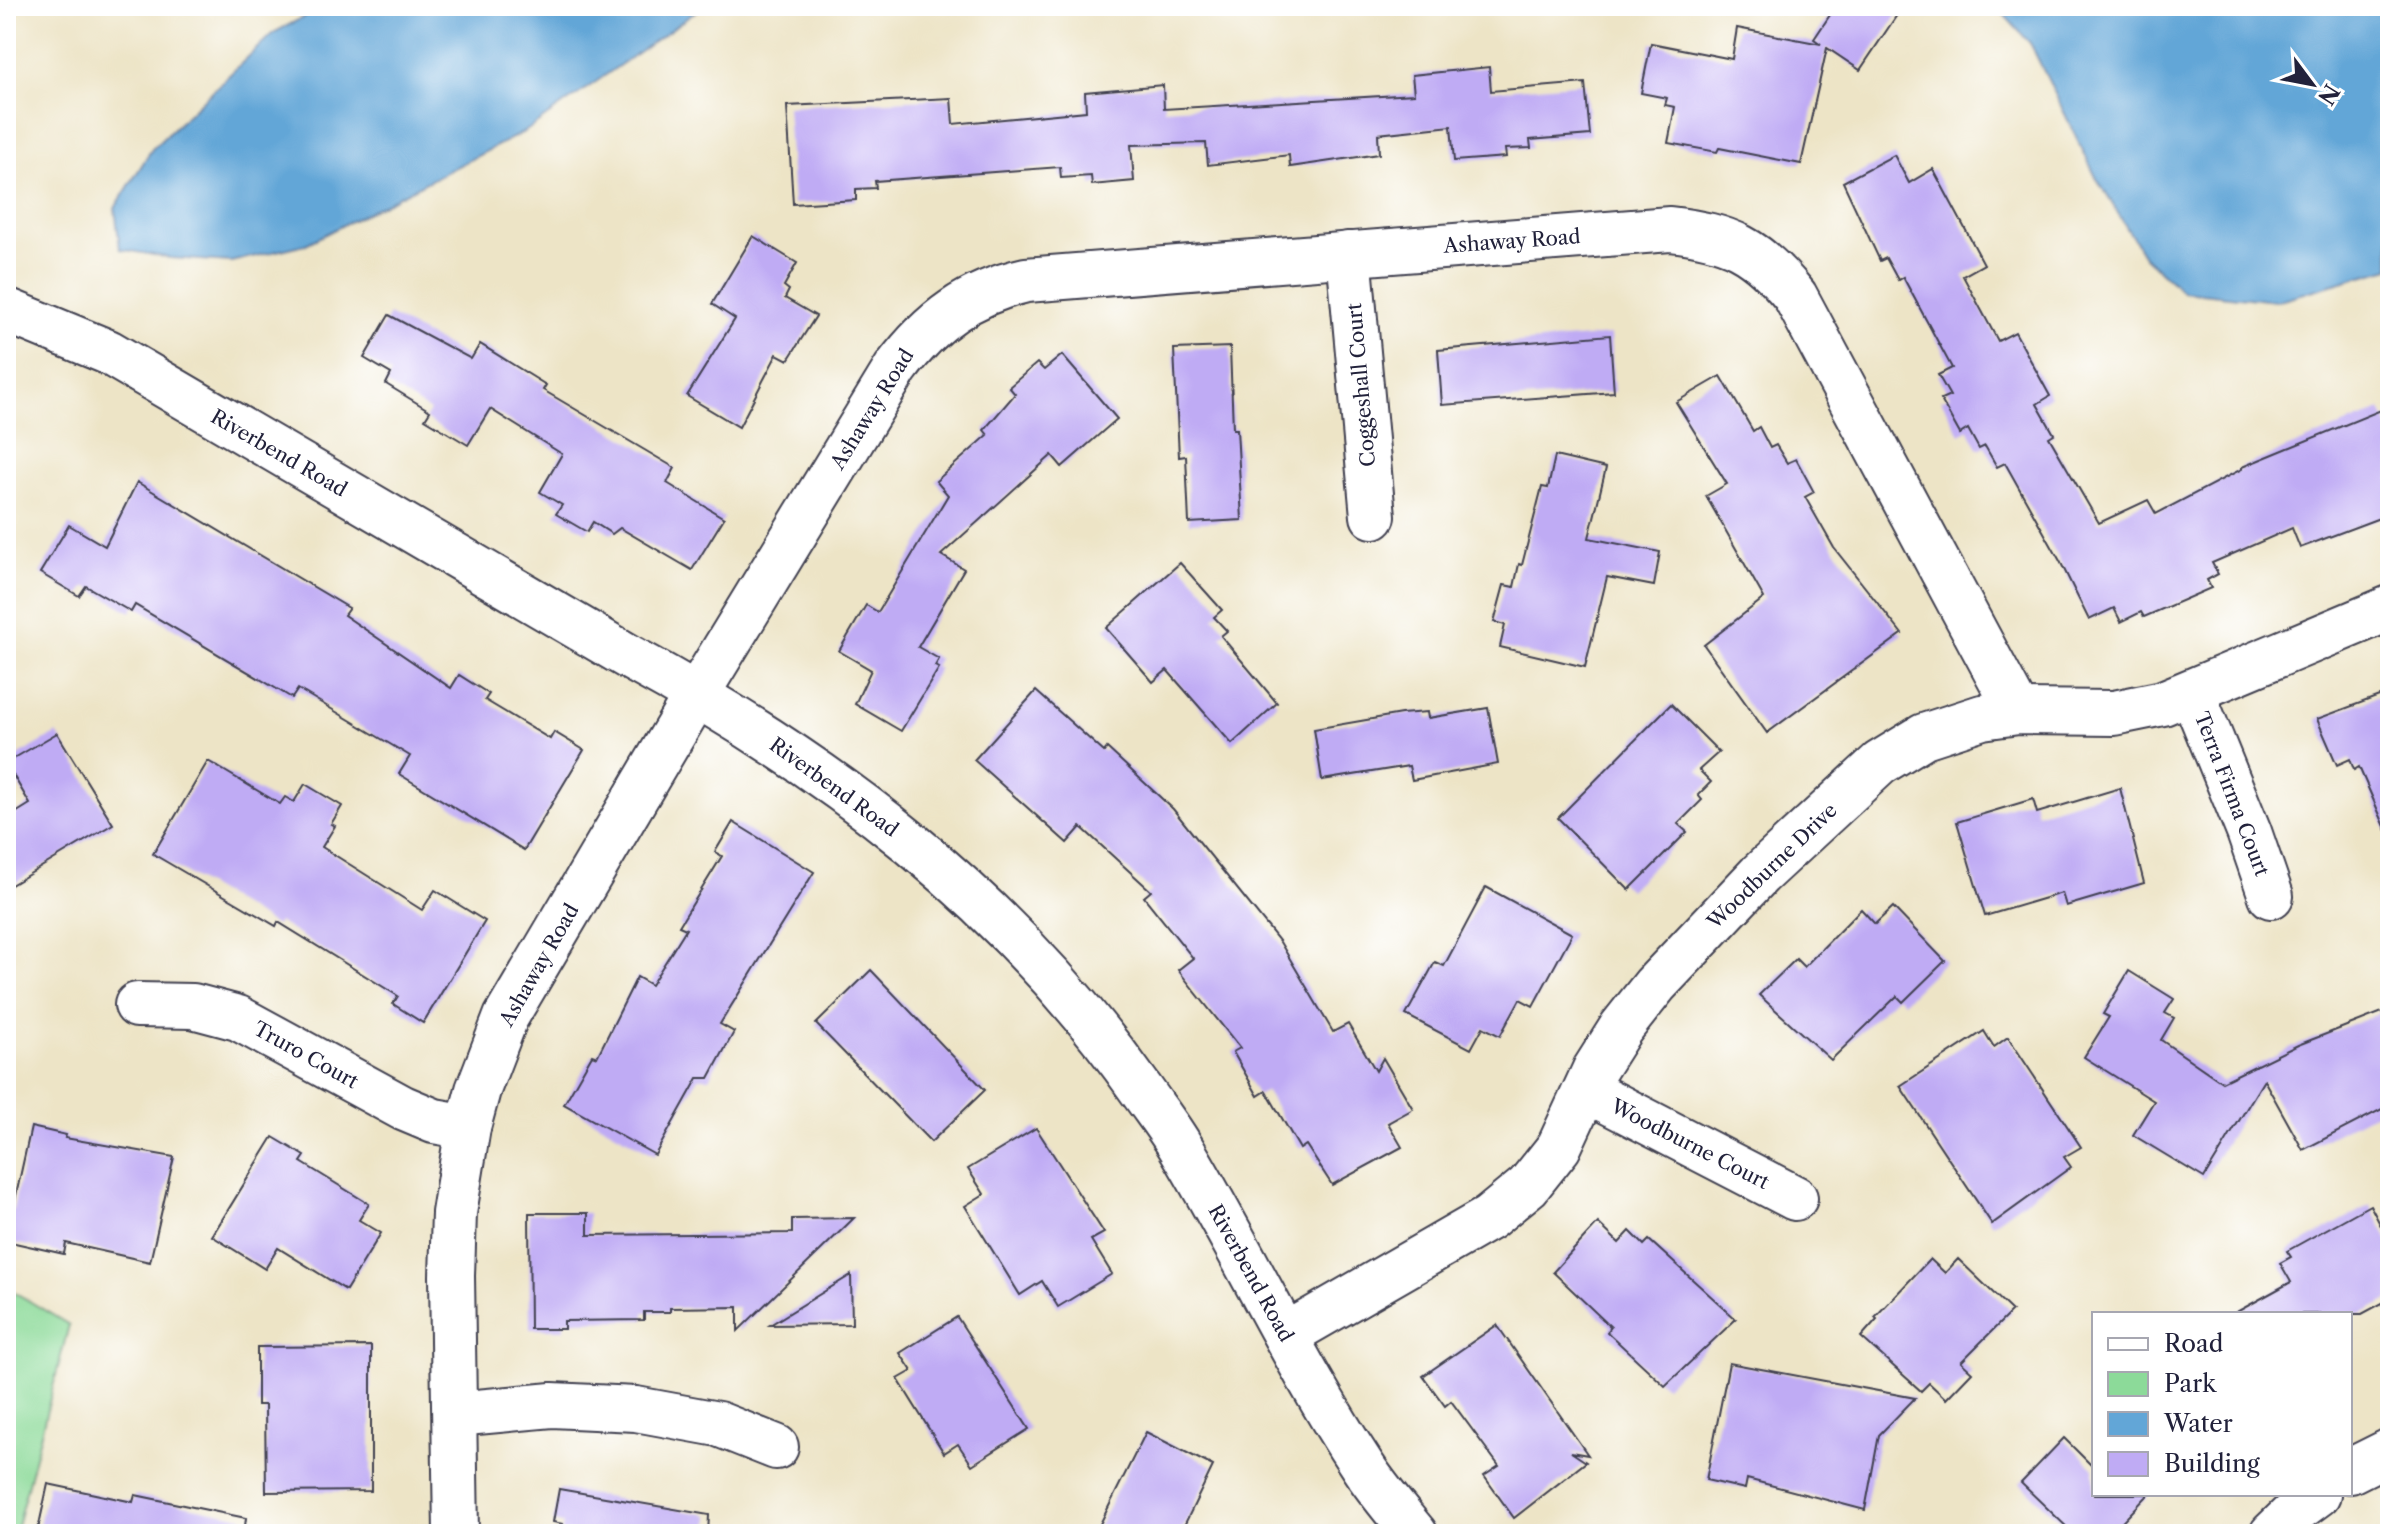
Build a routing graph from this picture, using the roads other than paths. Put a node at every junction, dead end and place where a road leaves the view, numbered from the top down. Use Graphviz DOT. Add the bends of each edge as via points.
graph roads {
  1 [pos="1349,254"];
  2 [pos="6,310"];
  3 [pos="1373,516"];
  4 [pos="2390,608"];
  5 [pos="2192,692"];
  6 [pos="697,694"];
  7 [pos="2018,712"];
  8 [pos="2271,896"];
  9 [pos="137,1005"];
  10 [pos="1586,1090"];
  11 [pos="468,1127"];
  12 [pos="1795,1198"];
  13 [pos="1286,1335"];
  14 [pos="455,1414"];
  15 [pos="776,1447"];
  16 [pos="2390,1451"];
  17 [pos="2352,1470"];
  18 [pos="2316,1496"];
  19 [pos="456,1534"];
  20 [pos="1415,1534"];
  21 [pos="2272,1534"];
  1 -- 3 [label="street, Coggeshall Court"];
  1 -- 6 [label="street, Ashaway Road" via="1026,280 959,305 917,339 896,368"];
  1 -- 7 [label="street, Ashaway Road" via="1670,229 1708,233 1744,248 1795,296"];
  2 -- 6 [label="street, Riverbend Road" via="108,352"];
  4 -- 5 [label="street, Woodburne Drive"];
  5 -- 7 [label="street, Woodburne Drive" via="2114,713"];
  5 -- 8 [label="street, Terra Firma Court"];
  6 -- 11 [label="street, Ashaway Road" via="506,1017"];
  6 -- 13 [label="street, Riverbend Road" via="822,773 922,851 1015,936 1104,1037 1182,1148"];
  7 -- 10 [label="street, Woodburne Drive" via="1982,717 1924,736 1880,763 1760,874 1655,985 1621,1028"];
  9 -- 11 [label="street, Truro Court" via="193,1006 238,1018 403,1108"];
  10 -- 12 [label="street, Woodburne Court"];
  10 -- 13 [label="street, Woodburne Drive" via="1559,1147 1528,1186 1489,1218"];
  11 -- 14 [label="street, Ashaway Road" via="454,1213"];
  13 -- 20 [label="street, Riverbend Road" via="1364,1469"];
  14 -- 15 [label="street" via="552,1405 636,1409 718,1424"];
  14 -- 19 [label="street, Ashaway Road"];
  16 -- 17 [label="street"];
  18 -- 21 [label="street"];
}
